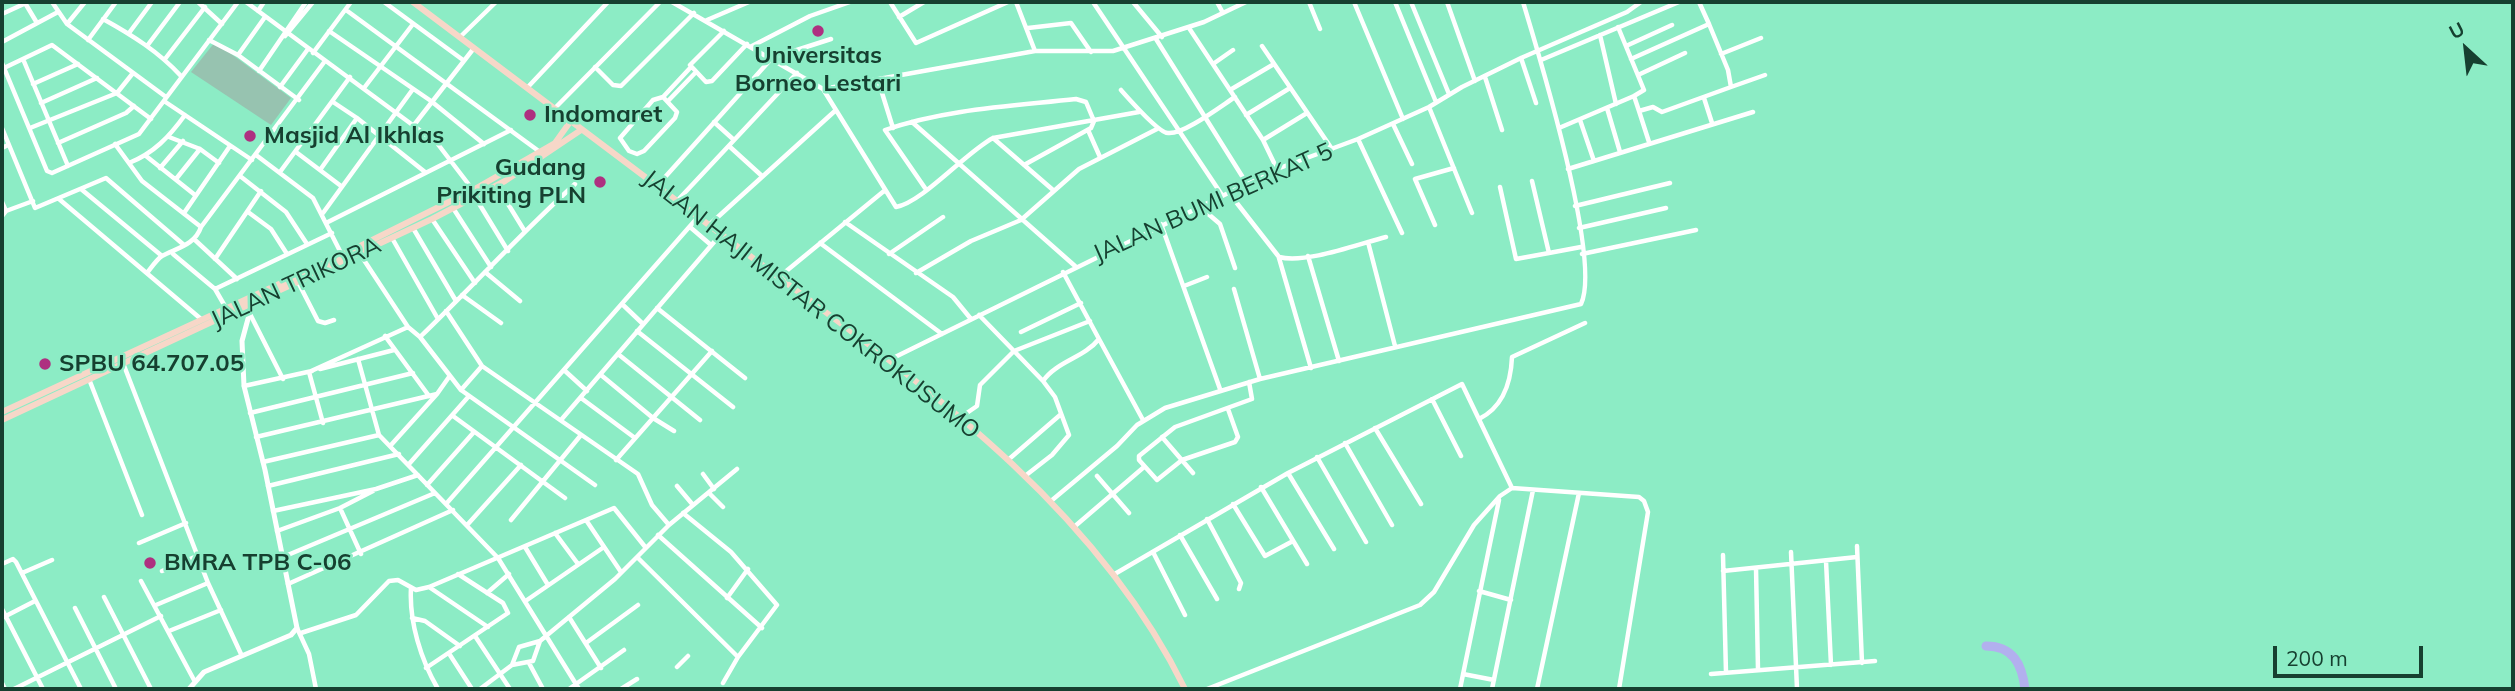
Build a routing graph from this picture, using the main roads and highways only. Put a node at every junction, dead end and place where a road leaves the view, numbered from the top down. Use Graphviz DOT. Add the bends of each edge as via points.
graph roads {
  1 [pos="415,2"];
  2 [pos="570,122"];
  3 [pos="581,130"];
  4 [pos="474,194"];
  5 [pos="300,279"];
  6 [pos="198,323"];
  7 [pos="2,412"];
  8 [pos="2,420"];
  9 [pos="1185,689"];
  1 -- 2 [label="main road, JALAN HAJI MISTAR COKROKUSUMO"];
  2 -- 3 [label="main road, JALAN HAJI MISTAR COKROKUSUMO"];
  2 -- 4 [label="main road, JALAN TRIKORA" via="561,138"];
  3 -- 4 [label="main road, JALAN TRIKORA" via="496,186"];
  3 -- 9 [label="main road, JALAN HAJI MISTAR COKROKUSUMO" via="961,416 1074,527 1162,644"];
  4 -- 5 [label="main road, JALAN TRIKORA"];
  4 -- 5 [label="main road, JALAN TRIKORA" via="432,219"];
  5 -- 6 [label="main road, JALAN TRIKORA"];
  5 -- 6 [label="main road, JALAN TRIKORA" via="252,304"];
  6 -- 7 [label="main road, JALAN TRIKORA"];
  6 -- 8 [label="main road, JALAN TRIKORA"];
}
